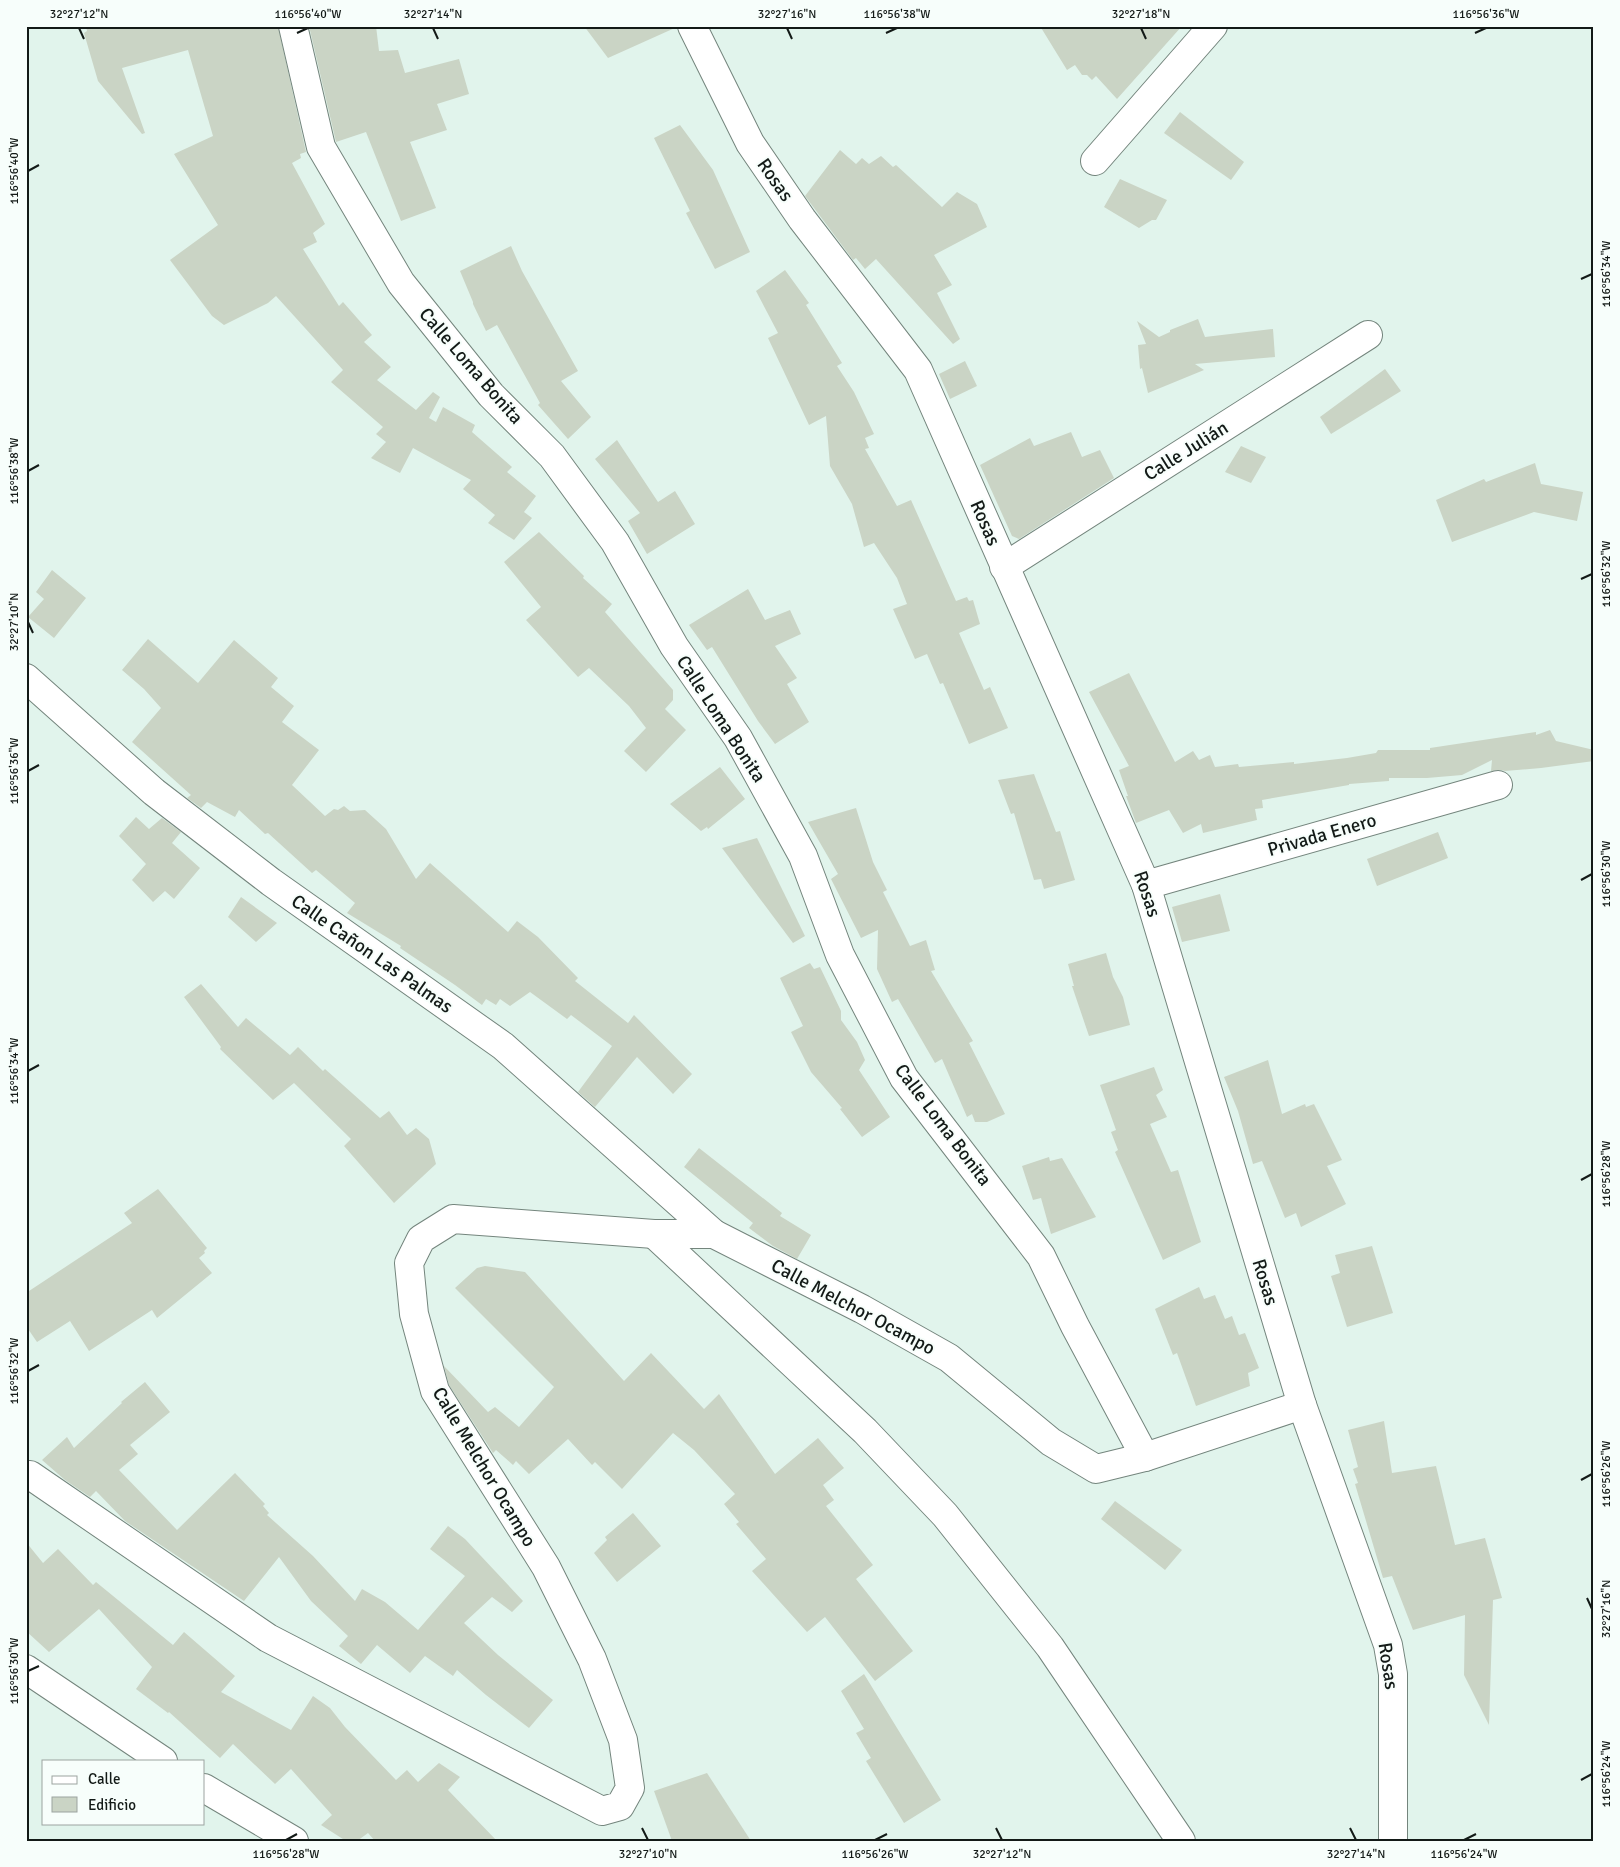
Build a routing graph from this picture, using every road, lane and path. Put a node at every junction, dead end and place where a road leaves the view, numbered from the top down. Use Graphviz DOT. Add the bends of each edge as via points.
graph roads {
  1 [pos="293,26"];
  2 [pos="692,26"];
  3 [pos="1213,26"];
  4 [pos="1095,161"];
  5 [pos="1368,335"];
  6 [pos="1004,567"];
  7 [pos="26,678"];
  8 [pos="1498,785"];
  9 [pos="1146,885"];
  10 [pos="654,1234"];
  11 [pos="714,1234"];
  12 [pos="1302,1405"];
  13 [pos="1145,1458"];
  14 [pos="26,1475"];
  15 [pos="26,1669"];
  16 [pos="162,1760"];
  17 [pos="205,1789"];
  18 [pos="294,1841"];
  19 [pos="1181,1841"];
  20 [pos="1393,1841"];
  1 -- 13 [label="street, Calle Loma Bonita" via="320,148 401,283 492,395 552,456 615,542 674,646 738,738 803,856 840,955 904,1078 1041,1256"];
  2 -- 6 [label="street, Rosas" via="750,143 802,219 918,370"];
  3 -- 4 [label="street"];
  5 -- 6 [label="street, Calle Julián"];
  6 -- 9 [label="street, Rosas"];
  7 -- 11 [label="street, Calle Cañon Las Palmas" via="154,792 271,882 503,1046"];
  8 -- 9 [label="street, Privada Enero"];
  9 -- 12 [label="street, Rosas"];
  10 -- 11 [label="street, Calle Melchor Ocampo"];
  10 -- 14 [label="street, Calle Melchor Ocampo" via="453,1219 421,1240 409,1263 414,1314 435,1391 546,1567 592,1659 623,1740 630,1788 620,1806 602,1811 268,1638"];
  10 -- 19 [label="street" via="865,1430 945,1515 1050,1647"];
  11 -- 13 [label="street, Calle Melchor Ocampo" via="949,1358 1051,1442 1096,1469"];
  12 -- 13 [label="street, Calle Melchor Ocampo"];
  12 -- 20 [label="street, Rosas" via="1388,1645 1394,1674"];
  15 -- 16 [label="street"];
  17 -- 18 [label="street"];
}
